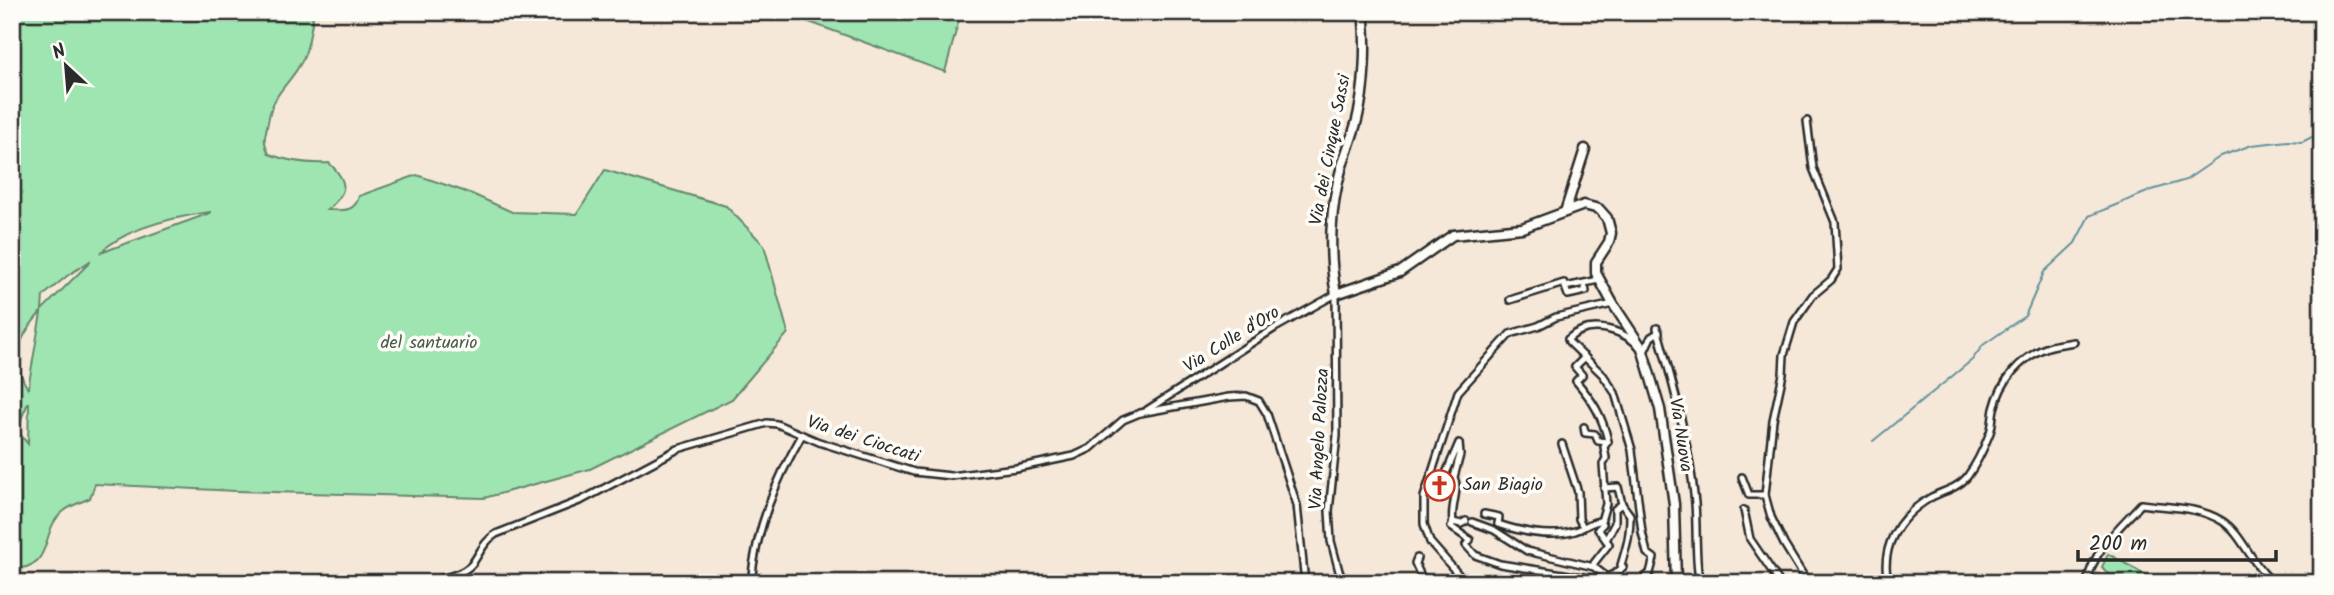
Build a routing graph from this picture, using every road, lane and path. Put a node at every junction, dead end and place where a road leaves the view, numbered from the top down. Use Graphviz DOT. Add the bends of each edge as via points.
graph roads {
  1 [pos="1363,12"];
  2 [pos="1807,121"];
  3 [pos="1585,149"];
  4 [pos="1565,212"];
  5 [pos="1599,280"];
  6 [pos="1336,294"];
  7 [pos="1510,300"];
  8 [pos="1613,304"];
  9 [pos="2074,342"];
  10 [pos="1644,352"];
  11 [pos="1585,357"];
  12 [pos="1144,412"];
  13 [pos="1584,428"];
  14 [pos="802,435"];
  15 [pos="1608,442"];
  16 [pos="1562,444"];
  17 [pos="1742,477"];
  18 [pos="1604,488"];
  19 [pos="1426,490"];
  20 [pos="1765,495"];
  21 [pos="1622,505"];
  22 [pos="1744,510"];
  23 [pos="1484,514"];
  24 [pos="1601,521"];
  25 [pos="1453,522"];
  26 [pos="1497,527"];
  27 [pos="1583,527"];
  28 [pos="1606,540"];
  29 [pos="1417,558"];
  30 [pos="1594,567"];
  31 [pos="1603,579"];
  32 [pos="1594,581"];
  33 [pos="1423,582"];
  34 [pos="420,583"];
  35 [pos="751,583"];
  36 [pos="1305,583"];
  37 [pos="1344,583"];
  38 [pos="1430,583"];
  39 [pos="1464,583"];
  40 [pos="1474,583"];
  41 [pos="1639,583"];
  42 [pos="1676,583"];
  43 [pos="1707,583"];
  44 [pos="1780,583"];
  45 [pos="1808,583"];
  46 [pos="1888,583"];
  47 [pos="2087,583"];
  48 [pos="2275,583"];
  1 -- 6 [label="street, Via dei Cinque Sassi" via="1362,94 1342,168 1331,242"];
  2 -- 20 [label="street" via="1813,168 1835,222 1838,269 1794,322 1773,420"];
  3 -- 4 [label="street"];
  4 -- 5 [label="street" via="1591,205 1607,218 1611,236 1595,262"];
  4 -- 6 [label="street" via="1522,228 1453,235 1400,272"];
  5 -- 7 [label="street" via="1564,284"];
  5 -- 8 [label="street, Via Nuova"];
  6 -- 12 [label="street, Via Colle d'Oro"];
  6 -- 37 [label="street, Via Angelo Palozza" via="1337,436 1329,511 1331,541"];
  8 -- 10 [label="street, Via Nuova"];
  8 -- 19 [label="street" via="1510,334 1458,392"];
  9 -- 46 [label="street" via="2039,351 2008,377 1990,434 1968,476 1916,509 1893,536 1885,559"];
  10 -- 11 [label="street" via="1626,337 1603,328 1580,331 1568,339"];
  10 -- 42 [label="street, Via Nuova" via="1660,409 1675,509"];
  10 -- 43 [label="street" via="1658,330 1688,447 1699,580"];
  11 -- 15 [label="street" via="1575,367 1582,375 1576,381 1603,419"];
  11 -- 41 [label="street" via="1614,390 1632,450 1642,531 1647,552 1654,558 1650,573"];
  12 -- 14 [label="street, Via dei Cioccati" via="1126,419 1074,456 951,476 914,472"];
  12 -- 36 [label="street, Via dei Cioccati" via="1235,396 1261,403 1298,509"];
  13 -- 15 [label="street" via="1598,441"];
  14 -- 34 [label="street, Via dei Cioccati" via="769,423 678,449 587,498 492,536 464,571"];
  14 -- 35 [label="street" via="773,489 756,546"];
  15 -- 18 [label="street" via="1604,447"];
  16 -- 27 [label="street" via="1578,492"];
  17 -- 20 [label="street" via="1749,495"];
  18 -- 21 [label="street" via="1618,488"];
  18 -- 24 [label="street"];
  19 -- 25 [label="street" via="1432,487 1432,479 1444,478 1459,443"];
  19 -- 39 [label="street" via="1424,524 1430,542"];
  20 -- 45 [label="street" via="1784,544"];
  21 -- 28 [label="street" via="1615,509 1615,523"];
  21 -- 31 [label="street" via="1630,515 1630,543 1623,567"];
  22 -- 44 [label="street" via="1750,539"];
  23 -- 26 [label="street" via="1499,517"];
  24 -- 27 [label="street"];
  24 -- 28 [label="street" via="1598,529"];
  25 -- 26 [label="street"];
  25 -- 32 [label="street" via="1452,529 1470,540 1466,545 1475,555 1508,566"];
  26 -- 27 [label="street" via="1534,534 1574,532"];
  26 -- 30 [label="street" via="1527,551"];
  28 -- 30 [label="street" via="1609,544"];
  29 -- 33 [label="street"];
  30 -- 31 [label="street" via="1604,574"];
  31 -- 32 [label="street"];
  33 -- 38 [label="street"];
  39 -- 40 [label="street"];
  47 -- 48 [label="street" via="2102,546 2141,504 2189,509 2224,522"];
}
